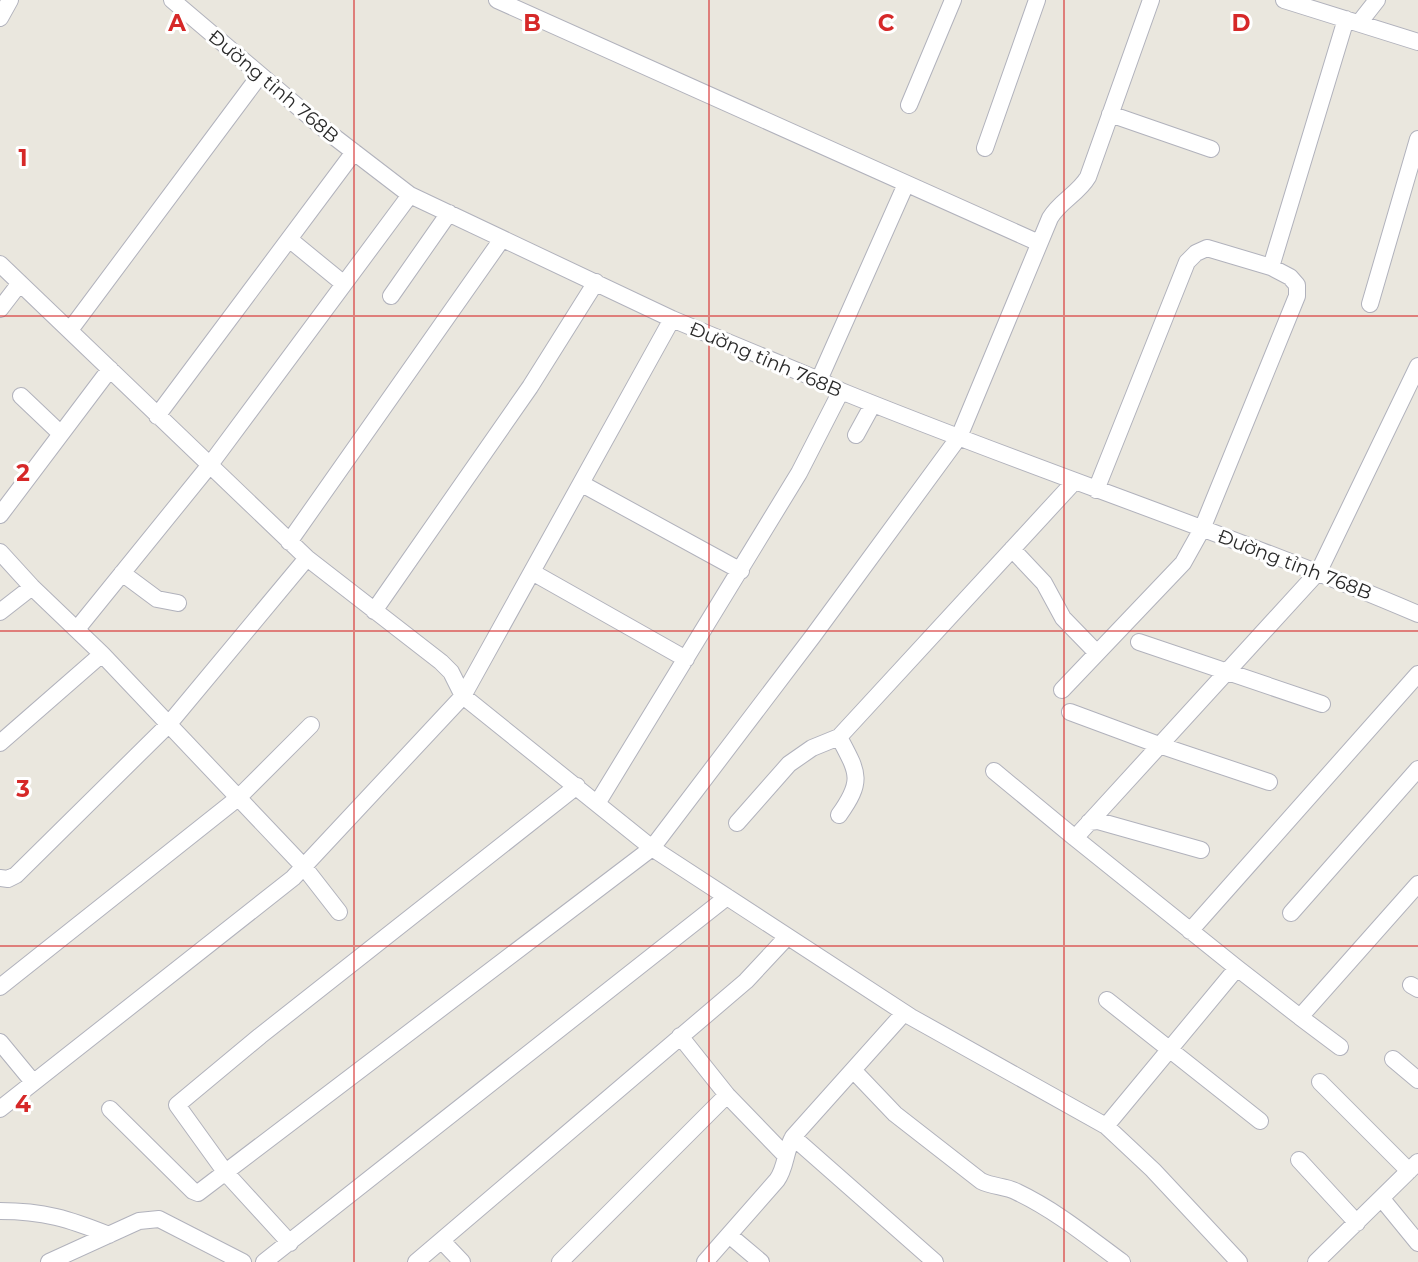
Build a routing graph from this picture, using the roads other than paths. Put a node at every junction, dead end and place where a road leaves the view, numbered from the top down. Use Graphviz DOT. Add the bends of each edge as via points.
graph roads {
  1 [pos="172,0"];
  2 [pos="497,0"];
  3 [pos="953,0"];
  4 [pos="1037,0"];
  5 [pos="1152,0"];
  6 [pos="1284,0"];
  7 [pos="1377,0"];
  8 [pos="1352,21"];
  9 [pos="1418,42"];
  10 [pos="260,75"];
  11 [pos="909,105"];
  12 [pos="1110,114"];
  13 [pos="1418,139"];
  14 [pos="985,148"];
  15 [pos="1211,149"];
  16 [pos="354,152"];
  17 [pos="905,184"];
  18 [pos="410,195"];
  19 [pos="449,214"];
  20 [pos="289,239"];
  21 [pos="502,239"];
  22 [pos="1039,243"];
  23 [pos="0,264"];
  24 [pos="1271,267"];
  25 [pos="596,282"];
  26 [pos="20,283"];
  27 [pos="344,284"];
  28 [pos="391,296"];
  29 [pos="1370,304"];
  30 [pos="0,309"];
  31 [pos="672,319"];
  32 [pos="70,330"];
  33 [pos="1418,366"];
  34 [pos="110,369"];
  35 [pos="819,380"];
  36 [pos="841,391"];
  37 [pos="22,396"];
  38 [pos="873,404"];
  39 [pos="157,416"];
  40 [pos="61,434"];
  41 [pos="856,435"];
  42 [pos="959,437"];
  43 [pos="209,466"];
  44 [pos="1073,482"];
  45 [pos="582,484"];
  46 [pos="1096,490"];
  47 [pos="0,514"];
  48 [pos="1202,528"];
  49 [pos="289,541"];
  50 [pos="1012,549"];
  51 [pos="0,552"];
  52 [pos="307,558"];
  53 [pos="741,571"];
  54 [pos="1319,571"];
  55 [pos="532,572"];
  56 [pos="122,573"];
  57 [pos="32,587"];
  58 [pos="178,603"];
  59 [pos="374,611"];
  60 [pos="0,612"];
  61 [pos="1418,614"];
  62 [pos="77,629"];
  63 [pos="1139,642"];
  64 [pos="1097,653"];
  65 [pos="102,654"];
  66 [pos="686,660"];
  67 [pos="1227,671"];
  68 [pos="1418,674"];
  69 [pos="1062,690"];
  70 [pos="463,696"];
  71 [pos="1322,704"];
  72 [pos="1070,712"];
  73 [pos="168,725"];
  74 [pos="311,725"];
  75 [pos="839,737"];
  76 [pos="0,743"];
  77 [pos="1159,745"];
  78 [pos="1418,769"];
  79 [pos="994,771"];
  80 [pos="1269,782"];
  81 [pos="577,786"];
  82 [pos="238,798"];
  83 [pos="598,802"];
  84 [pos="839,815"];
  85 [pos="1089,822"];
  86 [pos="737,823"];
  87 [pos="1075,838"];
  88 [pos="652,848"];
  89 [pos="1201,850"];
  90 [pos="304,867"];
  91 [pos="0,878"];
  92 [pos="1418,884"];
  93 [pos="727,897"];
  94 [pos="339,912"];
  95 [pos="1292,913"];
  96 [pos="1190,931"];
  97 [pos="788,937"];
  98 [pos="1237,968"];
  99 [pos="0,986"];
  100 [pos="1107,1000"];
  101 [pos="904,1013"];
  102 [pos="1300,1017"];
  103 [pos="680,1036"];
  104 [pos="0,1042"];
  105 [pos="1340,1046"];
  106 [pos="1170,1049"];
  107 [pos="1393,1059"];
  108 [pos="854,1071"];
  109 [pos="1418,1080"];
  110 [pos="33,1082"];
  111 [pos="1320,1082"];
  112 [pos="727,1095"];
  113 [pos="0,1109"];
  114 [pos="110,1109"];
  115 [pos="1261,1121"];
  116 [pos="1106,1126"];
  117 [pos="793,1138"];
  118 [pos="785,1154"];
  119 [pos="1299,1160"];
  120 [pos="1414,1167"];
  121 [pos="226,1173"];
  122 [pos="1382,1199"];
  123 [pos="0,1212"];
  124 [pos="1357,1223"];
  125 [pos="109,1235"];
  126 [pos="729,1235"];
  127 [pos="442,1241"];
  128 [pos="290,1243"];
  129 [pos="1418,1243"];
  130 [pos="49,1262"];
  131 [pos="243,1262"];
  132 [pos="264,1262"];
  133 [pos="416,1262"];
  134 [pos="462,1262"];
  135 [pos="560,1262"];
  136 [pos="705,1262"];
  137 [pos="761,1262"];
  138 [pos="935,1262"];
  139 [pos="1122,1262"];
  140 [pos="1239,1262"];
  141 [pos="1316,1262"];
  1 -- 10 [label="street, Đường tỉnh 768B"];
  2 -- 17 [label="street"];
  3 -- 11 [label="street"];
  4 -- 14 [label="street"];
  5 -- 12 [label="street"];
  6 -- 8 [label="street"];
  7 -- 8 [label="street"];
  8 -- 9 [label="street"];
  8 -- 24 [label="street"];
  10 -- 16 [label="street, Đường tỉnh 768B"];
  10 -- 32 [label="street"];
  12 -- 15 [label="street"];
  12 -- 22 [label="street" via="1088,177 1055,209"];
  13 -- 29 [label="street"];
  16 -- 18 [label="street, Đường tỉnh 768B"];
  16 -- 20 [label="street"];
  17 -- 22 [label="street"];
  17 -- 35 [label="street"];
  18 -- 19 [label="street, Đường tỉnh 768B"];
  18 -- 27 [label="street"];
  19 -- 21 [label="street, Đường tỉnh 768B"];
  19 -- 28 [label="street"];
  20 -- 27 [label="street"];
  20 -- 39 [label="street"];
  21 -- 25 [label="street, Đường tỉnh 768B"];
  21 -- 49 [label="street"];
  22 -- 42 [label="street"];
  23 -- 26 [label="street"];
  24 -- 46 [label="street" via="1207,248 1187,262"];
  24 -- 48 [label="street" via="1290,277 1297,285 1297,296"];
  25 -- 31 [label="street, Đường tỉnh 768B"];
  25 -- 59 [label="street" via="530,387"];
  26 -- 30 [label="street"];
  26 -- 32 [label="street"];
  27 -- 43 [label="street"];
  31 -- 35 [label="street, Đường tỉnh 768B"];
  31 -- 45 [label="street"];
  32 -- 34 [label="street"];
  33 -- 54 [label="street"];
  34 -- 39 [label="street"];
  34 -- 40 [label="street"];
  35 -- 36 [label="street, Đường tỉnh 768B"];
  36 -- 38 [label="street, Đường tỉnh 768B"];
  36 -- 53 [label="street"];
  37 -- 40 [label="street"];
  38 -- 41 [label="street"];
  38 -- 42 [label="street, Đường tỉnh 768B"];
  39 -- 43 [label="street"];
  40 -- 47 [label="street"];
  42 -- 44 [label="street, Đường tỉnh 768B"];
  42 -- 88 [label="street"];
  43 -- 49 [label="street"];
  43 -- 56 [label="street"];
  44 -- 46 [label="street, Đường tỉnh 768B"];
  44 -- 50 [label="street"];
  45 -- 53 [label="street"];
  45 -- 55 [label="street"];
  46 -- 48 [label="street, Đường tỉnh 768B"];
  48 -- 54 [label="street, Đường tỉnh 768B"];
  48 -- 64 [label="street" via="1183,563"];
  49 -- 52 [label="street"];
  50 -- 64 [label="street" via="1044,583 1063,618"];
  50 -- 75 [label="street"];
  51 -- 57 [label="street"];
  52 -- 59 [label="street"];
  52 -- 73 [label="street"];
  53 -- 66 [label="street"];
  54 -- 61 [label="street, Đường tỉnh 768B"];
  54 -- 67 [label="street"];
  55 -- 66 [label="street"];
  55 -- 70 [label="street"];
  56 -- 58 [label="street" via="157,599"];
  56 -- 62 [label="street"];
  57 -- 60 [label="street"];
  57 -- 62 [label="street"];
  59 -- 70 [label="street" via="441,662"];
  62 -- 65 [label="street"];
  63 -- 67 [label="street"];
  64 -- 69 [label="street"];
  65 -- 73 [label="street"];
  65 -- 76 [label="street"];
  66 -- 83 [label="street"];
  67 -- 71 [label="street"];
  67 -- 77 [label="street"];
  68 -- 96 [label="street"];
  70 -- 81 [label="street"];
  70 -- 90 [label="street"];
  72 -- 77 [label="street"];
  73 -- 82 [label="street"];
  73 -- 91 [label="street" via="16,875"];
  74 -- 82 [label="street"];
  75 -- 84 [label="street" via="858,779"];
  75 -- 86 [label="street" via="789,764"];
  77 -- 80 [label="street"];
  77 -- 85 [label="street"];
  78 -- 95 [label="street"];
  79 -- 87 [label="street"];
  81 -- 83 [label="street"];
  81 -- 121 [label="street" via="177,1105"];
  82 -- 90 [label="street"];
  82 -- 99 [label="street"];
  83 -- 88 [label="street"];
  85 -- 87 [label="street"];
  85 -- 89 [label="street"];
  87 -- 96 [label="street"];
  88 -- 93 [label="street"];
  88 -- 121 [label="street"];
  90 -- 94 [label="street"];
  90 -- 110 [label="street"];
  92 -- 102 [label="street"];
  93 -- 97 [label="street"];
  93 -- 128 [label="street"];
  96 -- 98 [label="street"];
  97 -- 101 [label="street"];
  97 -- 103 [label="street" via="746,981"];
  98 -- 102 [label="street"];
  98 -- 106 [label="street"];
  100 -- 106 [label="street"];
  101 -- 108 [label="street"];
  101 -- 116 [label="street"];
  102 -- 105 [label="street"];
  103 -- 112 [label="street"];
  103 -- 127 [label="street"];
  104 -- 110 [label="street"];
  106 -- 115 [label="street"];
  106 -- 116 [label="street"];
  107 -- 109 [label="street"];
  108 -- 117 [label="street"];
  108 -- 139 [label="street" via="895,1114 981,1181 1035,1201"];
  110 -- 113 [label="street"];
  111 -- 120 [label="street"];
  112 -- 118 [label="street"];
  112 -- 135 [label="street"];
  114 -- 121 [label="street" via="196,1193"];
  116 -- 140 [label="street"];
  117 -- 118 [label="street"];
  117 -- 138 [label="street"];
  118 -- 126 [label="street" via="778,1181"];
  119 -- 124 [label="street"];
  120 -- 122 [label="street"];
  121 -- 128 [label="street"];
  122 -- 124 [label="street"];
  122 -- 129 [label="street"];
  123 -- 125 [label="street" via="66,1218"];
  124 -- 141 [label="street"];
  125 -- 130 [label="street"];
  125 -- 131 [label="street" via="139,1221 159,1219"];
  126 -- 136 [label="street"];
  126 -- 137 [label="street"];
  127 -- 133 [label="street"];
  127 -- 134 [label="street"];
  128 -- 132 [label="street"];
}
